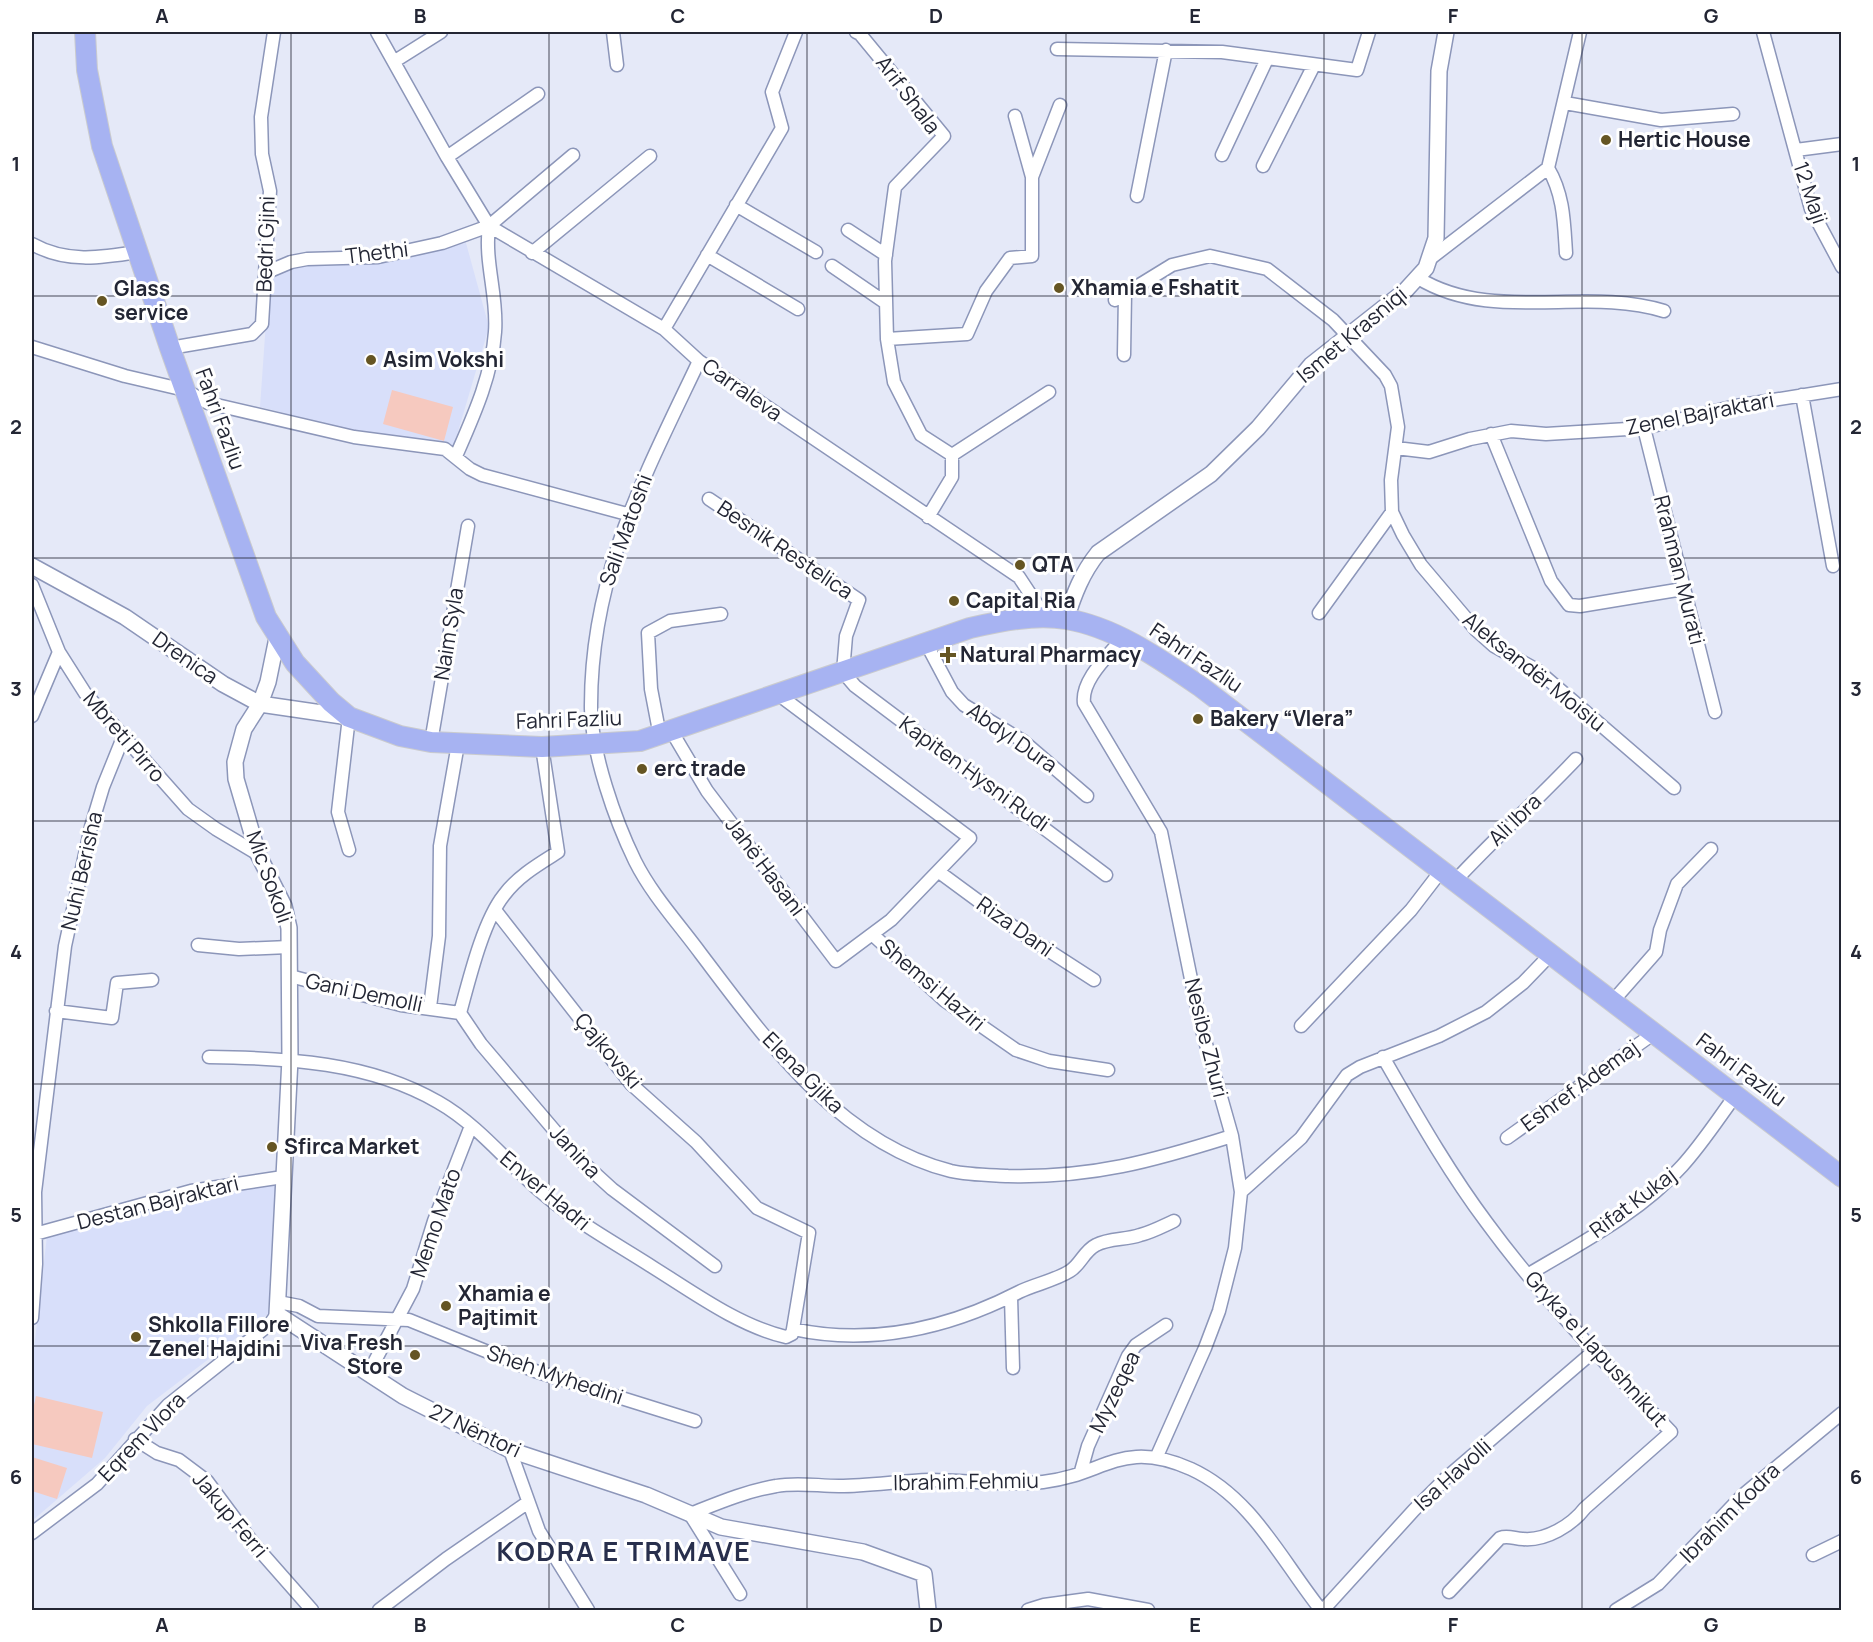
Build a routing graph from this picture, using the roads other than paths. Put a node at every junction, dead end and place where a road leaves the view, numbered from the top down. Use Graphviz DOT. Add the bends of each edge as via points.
graph roads {
  1 [pos="85,32"];
  2 [pos="274,32"];
  3 [pos="377,32"];
  4 [pos="441,32"];
  5 [pos="613,32"];
  6 [pos="796,32"];
  7 [pos="856,32"];
  8 [pos="1369,32"];
  9 [pos="1446,32"];
  10 [pos="1580,32"];
  11 [pos="1763,32"];
  12 [pos="1058,49"];
  13 [pos="1166,50"];
  14 [pos="1267,58"];
  15 [pos="394,61"];
  16 [pos="617,65"];
  17 [pos="1314,65"];
  18 [pos="538,94"];
  19 [pos="1565,103"];
  20 [pos="1060,105"];
  21 [pos="1733,114"];
  22 [pos="1016,116"];
  23 [pos="1842,144"];
  24 [pos="1796,150"];
  25 [pos="573,155"];
  26 [pos="650,156"];
  27 [pos="1222,156"];
  28 [pos="447,157"];
  29 [pos="1263,166"];
  30 [pos="1548,168"];
  31 [pos="1032,177"];
  32 [pos="1137,196"];
  33 [pos="736,206"];
  34 [pos="489,226"];
  35 [pos="848,230"];
  36 [pos="32,244"];
  37 [pos="137,252"];
  38 [pos="816,252"];
  39 [pos="532,253"];
  40 [pos="1566,253"];
  41 [pos="707,255"];
  42 [pos="886,255"];
  43 [pos="1431,258"];
  44 [pos="832,266"];
  45 [pos="1842,267"];
  46 [pos="265,273"];
  47 [pos="1418,278"];
  48 [pos="886,303"];
  49 [pos="798,309"];
  50 [pos="1664,311"];
  51 [pos="664,329"];
  52 [pos="1349,338"];
  53 [pos="887,339"];
  54 [pos="32,347"];
  55 [pos="170,348"];
  56 [pos="1124,355"];
  57 [pos="699,361"];
  58 [pos="1842,388"];
  59 [pos="185,390"];
  60 [pos="1049,392"];
  61 [pos="1802,395"];
  62 [pos="1644,428"];
  63 [pos="1491,434"];
  64 [pos="1396,448"];
  65 [pos="952,455"];
  66 [pos="456,456"];
  67 [pos="709,499"];
  68 [pos="1392,512"];
  69 [pos="627,514"];
  70 [pos="928,517"];
  71 [pos="468,526"];
  72 [pos="1833,566"];
  73 [pos="32,568"];
  74 [pos="32,585"];
  75 [pos="1683,589"];
  76 [pos="1319,613"];
  77 [pos="721,614"];
  78 [pos="1046,618"];
  79 [pos="1066,619"];
  80 [pos="277,638"];
  81 [pos="1122,639"];
  82 [pos="926,643"];
  83 [pos="59,652"];
  84 [pos="843,672"];
  85 [pos="779,695"];
  86 [pos="260,704"];
  87 [pos="1715,712"];
  88 [pos="32,716"];
  89 [pos="350,717"];
  90 [pos="666,734"];
  91 [pos="124,735"];
  92 [pos="431,742"];
  93 [pos="458,744"];
  94 [pos="594,745"];
  95 [pos="542,747"];
  96 [pos="1576,759"];
  97 [pos="1674,788"];
  98 [pos="1087,796"];
  99 [pos="1711,849"];
  100 [pos="349,850"];
  101 [pos="258,854"];
  102 [pos="939,872"];
  103 [pos="1106,875"];
  104 [pos="1448,876"];
  105 [pos="495,910"];
  106 [pos="873,935"];
  107 [pos="198,945"];
  108 [pos="289,948"];
  109 [pos="1550,955"];
  110 [pos="290,976"];
  111 [pos="152,980"];
  112 [pos="1094,980"];
  113 [pos="1612,1002"];
  114 [pos="430,1007"];
  115 [pos="56,1011"];
  116 [pos="460,1013"];
  117 [pos="1301,1026"];
  118 [pos="1653,1034"];
  119 [pos="209,1057"];
  120 [pos="1383,1058"];
  121 [pos="290,1059"];
  122 [pos="1108,1070"];
  123 [pos="1735,1096"];
  124 [pos="471,1126"];
  125 [pos="1232,1136"];
  126 [pos="1507,1138"];
  127 [pos="283,1177"];
  128 [pos="1842,1177"];
  129 [pos="1241,1192"];
  130 [pos="1174,1221"];
  131 [pos="35,1234"];
  132 [pos="715,1266"];
  133 [pos="1528,1274"];
  134 [pos="1011,1297"];
  135 [pos="277,1308"];
  136 [pos="32,1318"];
  137 [pos="397,1319"];
  138 [pos="1166,1325"];
  139 [pos="793,1329"];
  140 [pos="1594,1351"];
  141 [pos="1013,1368"];
  142 [pos="368,1374"];
  143 [pos="1842,1413"];
  144 [pos="695,1421"];
  145 [pos="135,1439"];
  146 [pos="510,1450"];
  147 [pos="1157,1456"];
  148 [pos="1081,1471"];
  149 [pos="527,1503"];
  150 [pos="690,1514"];
  151 [pos="32,1533"];
  152 [pos="1842,1541"];
  153 [pos="1814,1555"];
  154 [pos="1449,1592"];
  155 [pos="740,1594"];
  156 [pos="312,1611"];
  157 [pos="379,1611"];
  158 [pos="588,1611"];
  159 [pos="928,1611"];
  160 [pos="1028,1611"];
  161 [pos="1148,1611"];
  162 [pos="1322,1611"];
  163 [pos="1616,1611"];
  1 -- 37 [label="main road, Fahri Fazliu" via="87,70 102,146"];
  2 -- 46 [label="street, Bedri Gjini" via="261,117 262,154 270,191"];
  3 -- 15 [label="street, Carraleva"];
  4 -- 15 [label="street"];
  5 -- 16 [label="street"];
  6 -- 33 [label="street" via="772,92 782,128"];
  7 -- 42 [label="street, Arif Shala" via="944,136 895,187"];
  8 -- 17 [label="street" via="1357,70"];
  9 -- 43 [label="street, Ismet Krasniqi" via="1439,71 1437,215"];
  10 -- 19 [label="street"];
  11 -- 24 [label="street, 12 Maji"];
  12 -- 13 [label="street"];
  13 -- 14 [label="street"];
  13 -- 32 [label="street"];
  14 -- 17 [label="street"];
  14 -- 27 [label="street"];
  15 -- 28 [label="street, Carraleva"];
  17 -- 29 [label="street"];
  18 -- 28 [label="street"];
  19 -- 21 [label="street" via="1661,120"];
  19 -- 30 [label="street"];
  20 -- 31 [label="street"];
  22 -- 31 [label="street"];
  23 -- 24 [label="street, 12 Maji"];
  24 -- 45 [label="street, 12 Maji" via="1811,209"];
  25 -- 34 [label="street"];
  26 -- 39 [label="street"];
  28 -- 34 [label="street, Carraleva"];
  30 -- 40 [label="street" via="1562,200"];
  30 -- 43 [label="street"];
  31 -- 53 [label="street" via="1032,256 1011,258 986,291 967,334"];
  33 -- 38 [label="street"];
  33 -- 41 [label="street"];
  34 -- 39 [label="street, Carraleva"];
  34 -- 46 [label="street, Thethi" via="442,243 378,257 291,261"];
  34 -- 66 [label="street" via="486,247 496,331 481,396"];
  35 -- 42 [label="street"];
  36 -- 37 [label="street" via="72,258"];
  37 -- 55 [label="main road, Fahri Fazliu"];
  39 -- 51 [label="street, Carraleva"];
  41 -- 49 [label="street"];
  41 -- 51 [label="street"];
  42 -- 48 [label="street, Arif Shala"];
  43 -- 47 [label="street, Ismet Krasniqi"];
  44 -- 48 [label="street"];
  46 -- 55 [label="street, Bedri Gjini" via="264,317 258,330"];
  47 -- 50 [label="street" via="1485,300 1633,303"];
  47 -- 52 [label="street, Ismet Krasniqi"];
  48 -- 53 [label="street, Arif Shala"];
  51 -- 57 [label="street, Carraleva"];
  52 -- 56 [label="street, Aleksandër Moisiu" via="1333,320 1267,269 1210,256 1172,265 1120,297"];
  52 -- 64 [label="street, Aleksandër Moisiu" via="1391,386 1398,427"];
  52 -- 79 [label="street, Ismet Krasniqi" via="1311,365 1258,428 1211,474 1098,553 1076,589"];
  53 -- 65 [label="street, Arif Shala" via="894,382 921,435"];
  54 -- 59 [label="street"];
  55 -- 59 [label="main road, Fahri Fazliu"];
  57 -- 69 [label="street, Sali Matoshi"];
  57 -- 70 [label="street, Carraleva"];
  58 -- 61 [label="street, Zenel Bajraktari"];
  59 -- 66 [label="street" via="219,405 354,437 437,447"];
  59 -- 80 [label="main road, Fahri Fazliu"];
  60 -- 65 [label="street"];
  61 -- 62 [label="street, Zenel Bajraktari"];
  61 -- 72 [label="street, Zenel Bajraktari"];
  62 -- 63 [label="street, Zenel Bajraktari"];
  62 -- 75 [label="street, Rrahman Murati"];
  63 -- 64 [label="street, Zenel Bajraktari" via="1429,452"];
  63 -- 75 [label="street" via="1551,581 1569,605"];
  64 -- 68 [label="street, Aleksandër Moisiu"];
  65 -- 70 [label="street" via="952,477"];
  66 -- 69 [label="street" via="482,475"];
  67 -- 84 [label="street, Besnik Restelica" via="859,600 846,636"];
  68 -- 76 [label="street"];
  68 -- 97 [label="street, Aleksandër Moisiu" via="1421,565 1476,630 1494,646 1537,670"];
  69 -- 94 [label="street, Sali Matoshi" via="605,585 597,630 592,676"];
  70 -- 78 [label="street, Carraleva" via="1019,577"];
  71 -- 92 [label="street, Naim Syla"];
  73 -- 86 [label="street, Drenica" via="125,617 223,684"];
  74 -- 83 [label="street, Mbreti Pirro"];
  75 -- 87 [label="street, Rrahman Murati"];
  77 -- 90 [label="street" via="670,621 648,633 651,689"];
  78 -- 79 [label="main road, Fahri Fazliu"];
  78 -- 82 [label="main road, Fahri Fazliu" via="970,628"];
  79 -- 81 [label="main road, Fahri Fazliu"];
  80 -- 86 [label="street, Mic Sokoli" via="274,664"];
  80 -- 89 [label="main road, Fahri Fazliu" via="315,686"];
  81 -- 104 [label="main road, Fahri Fazliu" via="1158,657 1201,687"];
  81 -- 125 [label="street, Nesibe Zhuri" via="1087,685 1084,703 1161,832 1200,1023"];
  82 -- 84 [label="main road, Fahri Fazliu"];
  82 -- 98 [label="street, Abdyl Dura" via="952,692 964,705 1023,741"];
  83 -- 88 [label="street"];
  83 -- 91 [label="street, Mbreti Pirro" via="85,693"];
  84 -- 85 [label="main road, Fahri Fazliu"];
  84 -- 103 [label="street, Kapiten Hysni Rudi" via="869,697"];
  85 -- 90 [label="main road, Fahri Fazliu"];
  85 -- 102 [label="street, Shemsi Haziri" via="970,838"];
  86 -- 89 [label="street, Drenica"];
  86 -- 101 [label="street, Mic Sokoli" via="244,729 235,762 236,779"];
  89 -- 92 [label="main road, Fahri Fazliu" via="400,736"];
  89 -- 100 [label="street" via="338,812"];
  90 -- 94 [label="main road, Fahri Fazliu"];
  90 -- 106 [label="street, Jahë Hasani" via="836,961"];
  91 -- 101 [label="street, Mbreti Pirro" via="188,809"];
  91 -- 115 [label="street, Nuhi Berisha" via="91,827 64,946"];
  92 -- 93 [label="main road, Fahri Fazliu"];
  93 -- 95 [label="main road, Fahri Fazliu"];
  93 -- 114 [label="street" via="440,846 439,945"];
  94 -- 95 [label="main road, Fahri Fazliu"];
  94 -- 125 [label="street, Elena Gjika" via="628,845 648,883 790,1065 828,1103 882,1141 910,1157 956,1172 1027,1176 1128,1167"];
  95 -- 105 [label="street" via="558,852 512,886"];
  96 -- 104 [label="street, Ali Ibra" via="1537,800"];
  99 -- 113 [label="street" via="1677,884 1656,952"];
  101 -- 108 [label="street, Mic Sokoli" via="284,906"];
  102 -- 106 [label="street, Shemsi Haziri"];
  102 -- 112 [label="street, Riza Dani"];
  104 -- 109 [label="main road, Fahri Fazliu"];
  104 -- 117 [label="street"];
  105 -- 116 [label="street"];
  105 -- 139 [label="street, Çajkovski" via="621,1073 696,1142 757,1208 809,1233"];
  106 -- 122 [label="street, Shemsi Haziri" via="944,1000 1016,1050 1049,1061"];
  107 -- 108 [label="street, Mic Sokoli"];
  108 -- 110 [label="street, Mic Sokoli"];
  109 -- 113 [label="main road, Fahri Fazliu"];
  109 -- 120 [label="street" via="1486,1012"];
  110 -- 114 [label="street, Gani Demolli" via="401,1005"];
  110 -- 121 [label="street, Mic Sokoli"];
  111 -- 115 [label="street" via="117,983 112,1018"];
  113 -- 118 [label="main road, Fahri Fazliu"];
  114 -- 116 [label="street, Gani Demolli"];
  115 -- 131 [label="street, Nuhi Berisha" via="35,1192"];
  116 -- 132 [label="street, Janina" via="481,1044 577,1156 612,1189"];
  118 -- 123 [label="main road, Fahri Fazliu"];
  118 -- 126 [label="street, Eshref Ademaj"];
  119 -- 121 [label="street"];
  120 -- 129 [label="street" via="1347,1075 1301,1138"];
  120 -- 133 [label="street, Gryka e Llapushnikut" via="1454,1176"];
  121 -- 124 [label="street, Enver Hadri" via="388,1080 439,1102"];
  121 -- 127 [label="street, Mic Sokoli"];
  123 -- 128 [label="main road, Fahri Fazliu"];
  123 -- 133 [label="street, Rifat Kukaj" via="1682,1166 1660,1187"];
  124 -- 137 [label="street, Memo Mato" via="434,1221 413,1289"];
  124 -- 139 [label="street, Enver Hadri" via="583,1225 741,1319 786,1337"];
  125 -- 129 [label="street, Nesibe Zhuri"];
  127 -- 131 [label="street, Destan Bajraktari" via="191,1191"];
  127 -- 135 [label="street, Mic Sokoli"];
  129 -- 147 [label="street, Nesibe Zhuri" via="1235,1248 1219,1311"];
  130 -- 134 [label="street, Enver Hadri" via="1142,1235 1097,1245 1070,1271"];
  131 -- 136 [label="street, Nuhi Berisha"];
  133 -- 140 [label="street, Gryka e Llapushnikut"];
  134 -- 139 [label="street, Enver Hadri" via="914,1331 884,1336 823,1336"];
  134 -- 141 [label="street"];
  135 -- 137 [label="street, Sheh Myhedini" via="299,1306 318,1316"];
  135 -- 142 [label="street, 27 Nëntori"];
  135 -- 145 [label="street, Eqrem Vlora" via="270,1324 168,1405"];
  137 -- 142 [label="street, Memo Mato"];
  137 -- 144 [label="street, Sheh Myhedini" via="418,1322 535,1371"];
  138 -- 148 [label="street, Myzeqea" via="1136,1345 1128,1356"];
  140 -- 154 [label="street, Gryka e Llapushnikut" via="1671,1432 1585,1508 1574,1523 1533,1539 1500,1538"];
  140 -- 162 [label="street, Isa Havolli" via="1445,1479"];
  142 -- 146 [label="street, 27 Nëntori" via="422,1407"];
  143 -- 163 [label="street, Ibrahim Kodra" via="1743,1495 1658,1584"];
  145 -- 151 [label="street, Eqrem Vlora" via="97,1484"];
  145 -- 156 [label="street, Jakup Ferri" via="157,1453 179,1460 207,1481 253,1543"];
  146 -- 149 [label="street"];
  146 -- 150 [label="street, 27 Nëntori" via="646,1495"];
  147 -- 148 [label="street, Ibrahim Fehmiu" via="1122,1458"];
  147 -- 162 [label="street, Ibrahim Fehmiu" via="1191,1469 1230,1494 1269,1537"];
  148 -- 150 [label="street, Ibrahim Fehmiu" via="1041,1482 929,1480 777,1486"];
  149 -- 157 [label="street"];
  149 -- 158 [label="street"];
  150 -- 155 [label="street"];
  150 -- 159 [label="street, 27 Nëntori" via="744,1533 829,1544 891,1560 924,1574"];
  152 -- 153 [label="street"];
  160 -- 161 [label="street" via="1088,1599"];
}
